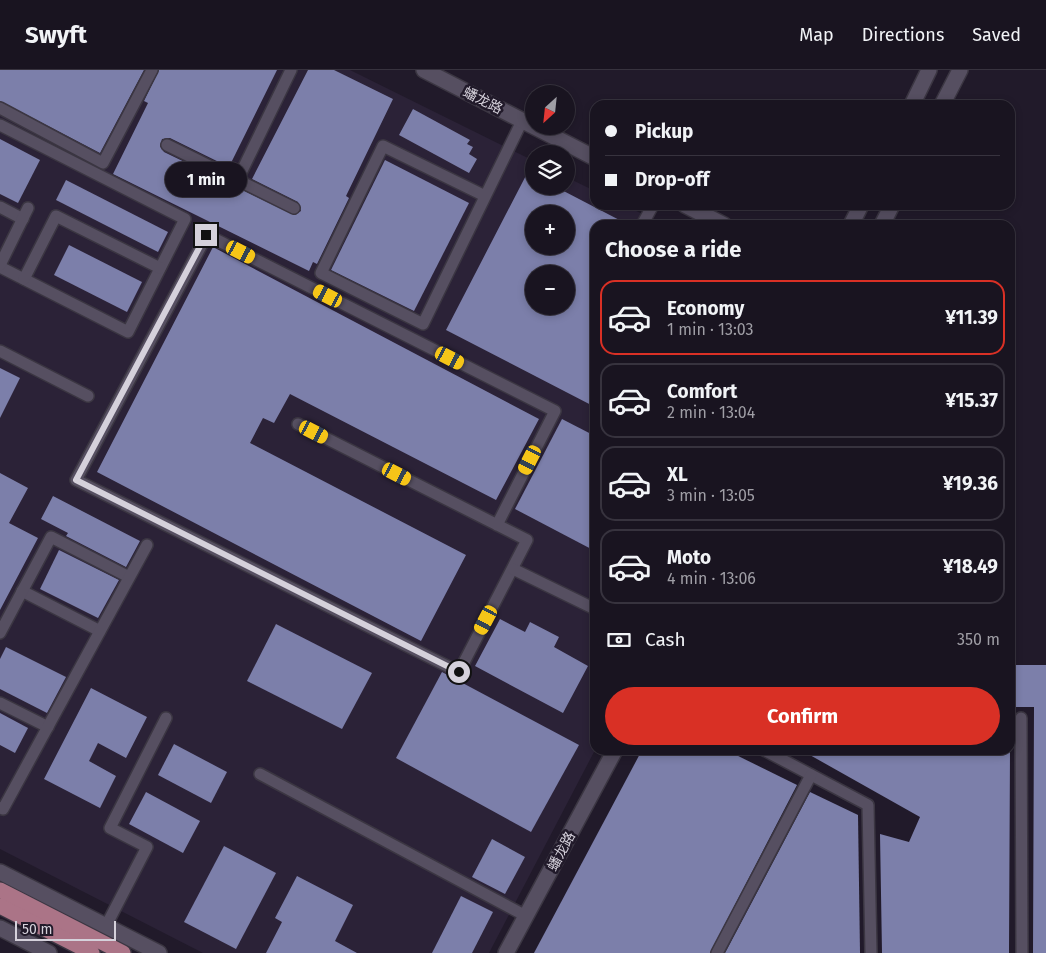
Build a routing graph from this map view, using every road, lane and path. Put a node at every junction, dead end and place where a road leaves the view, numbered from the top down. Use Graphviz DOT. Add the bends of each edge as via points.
graph roads {
  1 [pos="152,70"];
  2 [pos="291,70"];
  3 [pos="424,70"];
  4 [pos="929,70"];
  5 [pos="960,70"];
  6 [pos="914,100"];
  7 [pos="945,100"];
  8 [pos="0,108"];
  9 [pos="522,121"];
  10 [pos="0,125"];
  11 [pos="167,144"];
  12 [pos="590,155"];
  13 [pos="238,180"];
  14 [pos="485,196"];
  15 [pos="0,207"];
  16 [pos="28,208"];
  17 [pos="294,208"];
  18 [pos="695,210"];
  19 [pos="23,219"];
  20 [pos="714,220"];
  21 [pos="0,266"];
  22 [pos="160,268"];
  23 [pos="24,280"];
  24 [pos="0,351"];
  25 [pos="88,396"];
  26 [pos="298,424"];
  27 [pos="496,525"];
  28 [pos="147,545"];
  29 [pos="513,569"];
  30 [pos="129,577"];
  31 [pos="22,590"];
  32 [pos="590,607"];
  33 [pos="100,631"];
  34 [pos="0,632"];
  35 [pos="0,703"];
  36 [pos="166,718"];
  37 [pos="1022,718"];
  38 [pos="48,727"];
  39 [pos="612,755"];
  40 [pos="773,755"];
  41 [pos="260,774"];
  42 [pos="811,775"];
  43 [pos="0,808"];
  44 [pos="0,872"];
  45 [pos="0,890"];
  46 [pos="0,906"];
  47 [pos="526,916"];
  48 [pos="106,926"];
  49 [pos="0,928"];
  50 [pos="50,953"];
  51 [pos="92,953"];
  52 [pos="124,953"];
  53 [pos="159,953"];
  54 [pos="506,953"];
  55 [pos="717,953"];
  56 [pos="871,953"];
  57 [pos="1022,953"];
  1 -- 8 [label="street" via="103,163"];
  2 -- 13 [label="street"];
  3 -- 9 [label="street, 蟠龙路"];
  4 -- 6 [label="street"];
  5 -- 7 [label="street"];
  9 -- 12 [label="street, 蟠龙路"];
  9 -- 14 [label="street"];
  10 -- 22 [label="street" via="185,219"];
  11 -- 13 [label="street"];
  13 -- 17 [label="street"];
  14 -- 14 [label="street" via="383,146 321,272 422,324"];
  15 -- 19 [label="street"];
  16 -- 19 [label="street"];
  18 -- 20 [label="street"];
  19 -- 21 [label="street"];
  21 -- 23 [label="street"];
  22 -- 23 [label="street" via="56,216"];
  22 -- 23 [label="street" via="128,332"];
  24 -- 25 [label="street"];
  26 -- 27 [label="street"];
  27 -- 29 [label="street" via="528,540"];
  27 -- 29 [label="street" via="555,410 206,235 76,480 459,672"];
  28 -- 30 [label="street"];
  29 -- 32 [label="street"];
  30 -- 31 [label="street" via="50,537"];
  30 -- 33 [label="street"];
  31 -- 33 [label="street"];
  31 -- 34 [label="street"];
  33 -- 38 [label="street"];
  35 -- 38 [label="street"];
  36 -- 48 [label="street" via="110,828 147,847"];
  37 -- 57 [label="street"];
  38 -- 43 [label="street" via="3,809"];
  39 -- 47 [label="street, 蟠龙路"];
  40 -- 42 [label="street"];
  41 -- 47 [label="street"];
  42 -- 55 [label="street"];
  42 -- 56 [label="street" via="868,805"];
  44 -- 48 [label="street"];
  45 -- 52 [label="main road"];
  46 -- 51 [label="main road"];
  47 -- 54 [label="street, 蟠龙路"];
  48 -- 53 [label="street"];
  49 -- 50 [label="street"];
}
